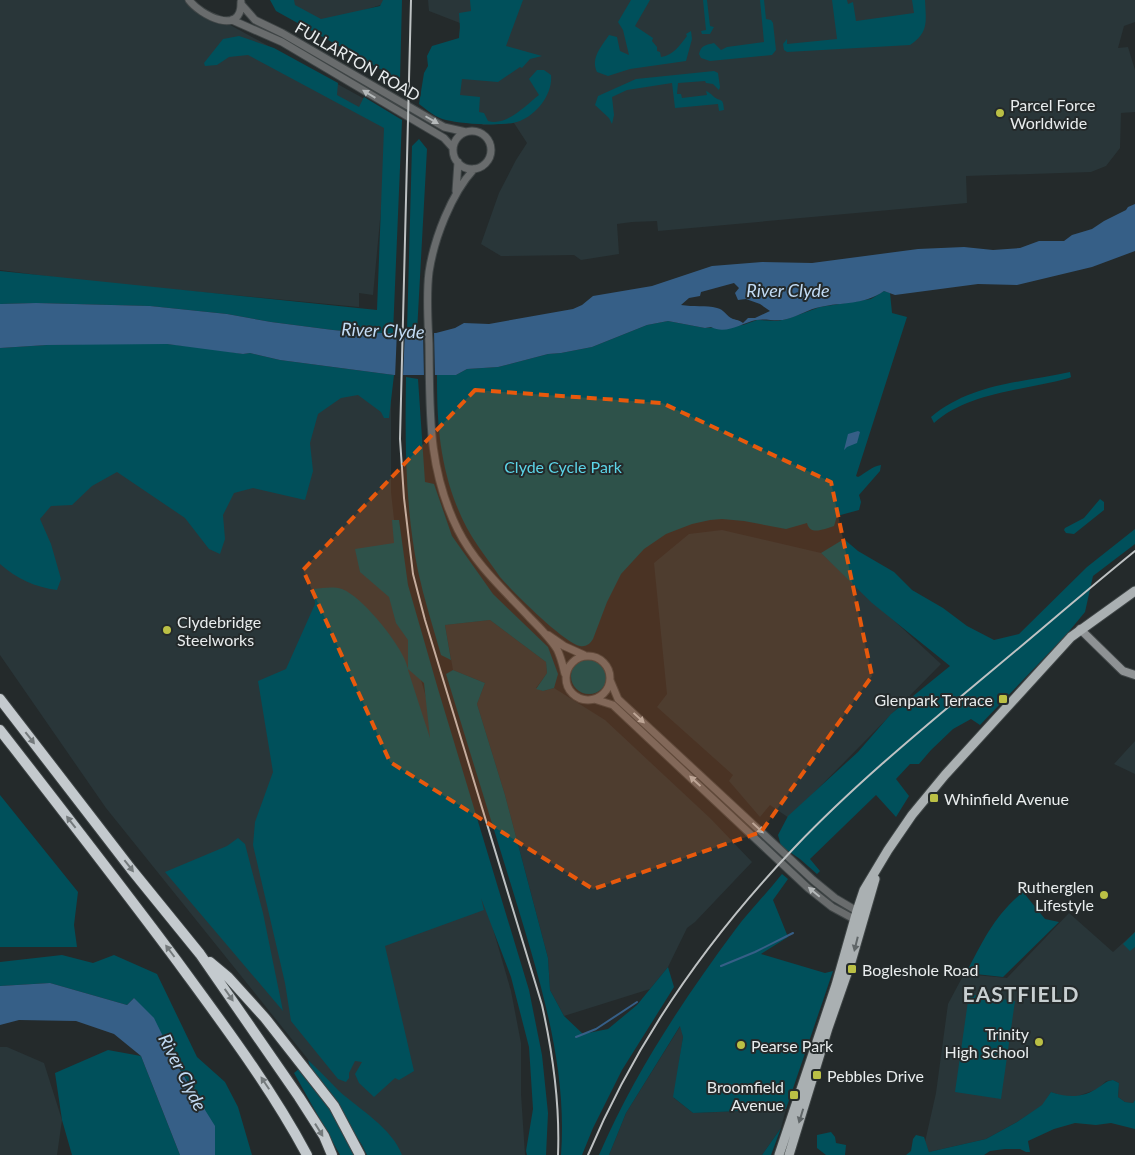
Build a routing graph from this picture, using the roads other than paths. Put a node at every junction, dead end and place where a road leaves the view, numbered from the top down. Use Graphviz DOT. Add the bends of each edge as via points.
graph roads {
  1 [pos="189,0"];
  2 [pos="241,2"];
  3 [pos="232,20"];
  4 [pos="466,132"];
  5 [pos="454,148"];
  6 [pos="458,162"];
  7 [pos="474,169"];
  8 [pos="455,196"];
  9 [pos="1135,591"];
  10 [pos="1080,629"];
  11 [pos="542,631"];
  12 [pos="584,655"];
  13 [pos="565,674"];
  14 [pos="1135,675"];
  15 [pos="610,680"];
  16 [pos="0,699"];
  17 [pos="594,699"];
  18 [pos="0,730"];
  19 [pos="859,917"];
  20 [pos="200,954"];
  21 [pos="294,1131"];
  22 [pos="303,1155"];
  23 [pos="307,1155"];
  24 [pos="332,1155"];
  25 [pos="360,1155"];
  26 [pos="779,1155"];
  27 [pos="789,1155"];
  1 -- 3 [label="street, FULLARTON ROAD" via="200,11 225,22"];
  2 -- 3 [label="street" via="239,14"];
  2 -- 4 [label="street, FULLARTON ROAD, one-way" via="256,20 444,127"];
  5 -- 3 [label="street, FULLARTON ROAD, one-way" via="444,138 282,42"];
  4 -- 5 [label="street" via="457,138"];
  4 -- 7 [label="street" via="483,135 491,147 486,163"];
  5 -- 6 [label="street"];
  6 -- 7 [label="street"];
  6 -- 8 [label="street"];
  7 -- 8 [label="street"];
  8 -- 11 [label="street" via="442,225 429,273 433,452 441,490 459,531 482,566"];
  9 -- 10 [label="main road"];
  10 -- 14 [label="main road" via="1123,671"];
  10 -- 19 [label="main road" via="912,815 880,864"];
  11 -- 12 [label="street"];
  11 -- 13 [label="street" via="557,650"];
  12 -- 13 [label="street" via="572,662"];
  12 -- 15 [label="street" via="603,661"];
  13 -- 17 [label="street" via="573,694 586,700"];
  15 -- 17 [label="street" via="605,692"];
  15 -- 19 [label="street, one-way" via="618,698 813,880"];
  16 -- 20 [label="highway, one-way"];
  19 -- 17 [label="street, one-way" via="832,907 808,888 613,705"];
  21 -- 18 [label="highway, one-way" via="267,1086 210,1006"];
  19 -- 26 [label="main road"];
  19 -- 27 [label="main road, one-way" via="852,962"];
  20 -- 24 [label="highway, one-way" via="299,1097"];
  20 -- 25 [label="highway" via="228,977 265,1018 334,1106"];
  21 -- 22 [label="highway"];
  21 -- 23 [label="highway"];
}
